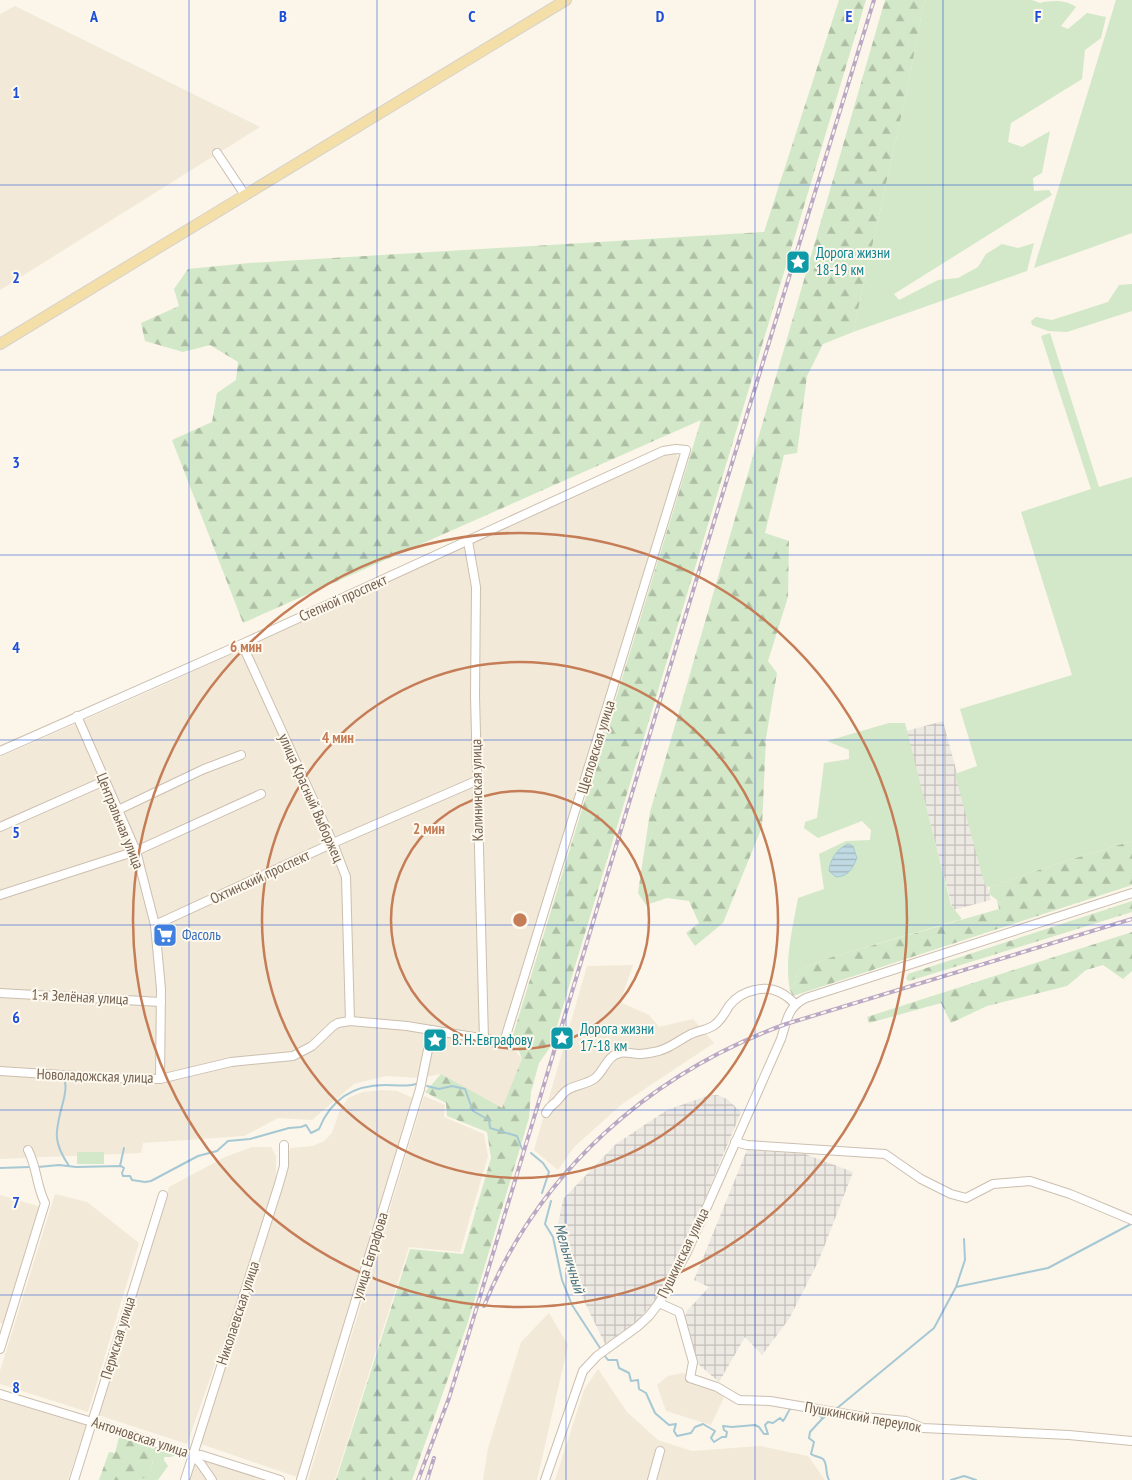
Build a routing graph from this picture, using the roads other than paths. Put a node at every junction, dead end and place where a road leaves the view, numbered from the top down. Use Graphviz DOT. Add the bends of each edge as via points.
graph roads {
  1 [pos="566,0"];
  2 [pos="217,153"];
  3 [pos="245,195"];
  4 [pos="0,344"];
  5 [pos="686,450"];
  6 [pos="468,541"];
  7 [pos="242,644"];
  8 [pos="77,716"];
  9 [pos="0,751"];
  10 [pos="241,755"];
  11 [pos="104,780"];
  12 [pos="476,781"];
  13 [pos="261,794"];
  14 [pos="118,810"];
  15 [pos="0,827"];
  16 [pos="333,843"];
  17 [pos="136,851"];
  18 [pos="1132,893"];
  19 [pos="0,896"];
  20 [pos="154,925"];
  21 [pos="0,993"];
  22 [pos="161,1002"];
  23 [pos="795,1004"];
  24 [pos="350,1021"];
  25 [pos="432,1030"];
  26 [pos="484,1040"];
  27 [pos="504,1042"];
  28 [pos="0,1071"];
  29 [pos="160,1078"];
  30 [pos="546,1113"];
  31 [pos="735,1142"];
  32 [pos="284,1145"];
  33 [pos="28,1150"];
  34 [pos="163,1195"];
  35 [pos="1132,1220"];
  36 [pos="659,1303"];
  37 [pos="3,1328"];
  38 [pos="0,1349"];
  39 [pos="0,1394"];
  40 [pos="92,1422"];
  41 [pos="1132,1441"];
  42 [pos="660,1452"];
  43 [pos="192,1455"];
  44 [pos="74,1480"];
  45 [pos="185,1480"];
  46 [pos="212,1480"];
  47 [pos="280,1480"];
  48 [pos="302,1480"];
  49 [pos="545,1480"];
  50 [pos="652,1480"];
  1 -- 3 [label="main road"];
  2 -- 3 [label="street"];
  3 -- 4 [label="main road"];
  5 -- 6 [label="street, Степной проспект" via="663,451"];
  5 -- 27 [label="street, Щегловская улица"];
  6 -- 7 [label="street, Степной проспект"];
  6 -- 12 [label="street, Калининская улица" via="476,587"];
  7 -- 8 [label="street, Степной проспект"];
  7 -- 16 [label="street, улица Красный Выборжец"];
  8 -- 9 [label="street, Степной проспект"];
  8 -- 11 [label="street, Центральная улица"];
  10 -- 14 [label="street"];
  11 -- 14 [label="street, Центральная улица"];
  11 -- 15 [label="street"];
  12 -- 16 [label="street, Охтинский проспект"];
  12 -- 26 [label="street, Калининская улица"];
  13 -- 17 [label="street"];
  14 -- 17 [label="street, Центральная улица"];
  16 -- 20 [label="street, Охтинский проспект"];
  16 -- 24 [label="street, улица Красный Выборжец" via="346,877"];
  17 -- 19 [label="street"];
  17 -- 20 [label="street, Центральная улица"];
  18 -- 23 [label="street"];
  20 -- 22 [label="street, Центральная улица"];
  21 -- 22 [label="street, 1-я Зелёная улица"];
  22 -- 29 [label="street, Центральная улица"];
  23 -- 30 [label="street" via="786,995 767,988 742,995 730,1004 722,1019 673,1046 656,1052 618,1053 610,1058 595,1078 562,1093"];
  23 -- 31 [label="street, Пушкинская улица"];
  24 -- 25 [label="street, Новоладожская улица"];
  24 -- 29 [label="street, Новоладожская улица" via="333,1026 312,1046 293,1056 231,1062"];
  25 -- 26 [label="street, Новоладожская улица"];
  25 -- 48 [label="street, улица Евграфова" via="421,1085"];
  26 -- 27 [label="street, Новоладожская улица"];
  28 -- 29 [label="street, Новоладожская улица"];
  31 -- 35 [label="street" via="885,1154 921,1179 966,1198 993,1184 1030,1181"];
  31 -- 36 [label="street, Пушкинская улица" via="687,1252"];
  32 -- 43 [label="street, Николаевская улица" via="284,1166 279,1184"];
  33 -- 37 [label="street" via="45,1203"];
  34 -- 40 [label="street, Пермская улица"];
  36 -- 41 [label="street, Пушкинский переулок" via="679,1312 693,1362 690,1378 717,1387 739,1400 770,1401 864,1418 906,1421 923,1428"];
  36 -- 49 [label="street, Пушкинская улица" via="637,1328 607,1348 583,1371"];
  37 -- 38 [label="street"];
  39 -- 40 [label="street, Антоновская улица"];
  40 -- 43 [label="street, Антоновская улица"];
  40 -- 44 [label="street, Пермская улица"];
  42 -- 50 [label="street"];
  43 -- 45 [label="street, Николаевская улица"];
  43 -- 46 [label="street"];
  43 -- 47 [label="street, Антоновская улица" via="201,1454"];
}
